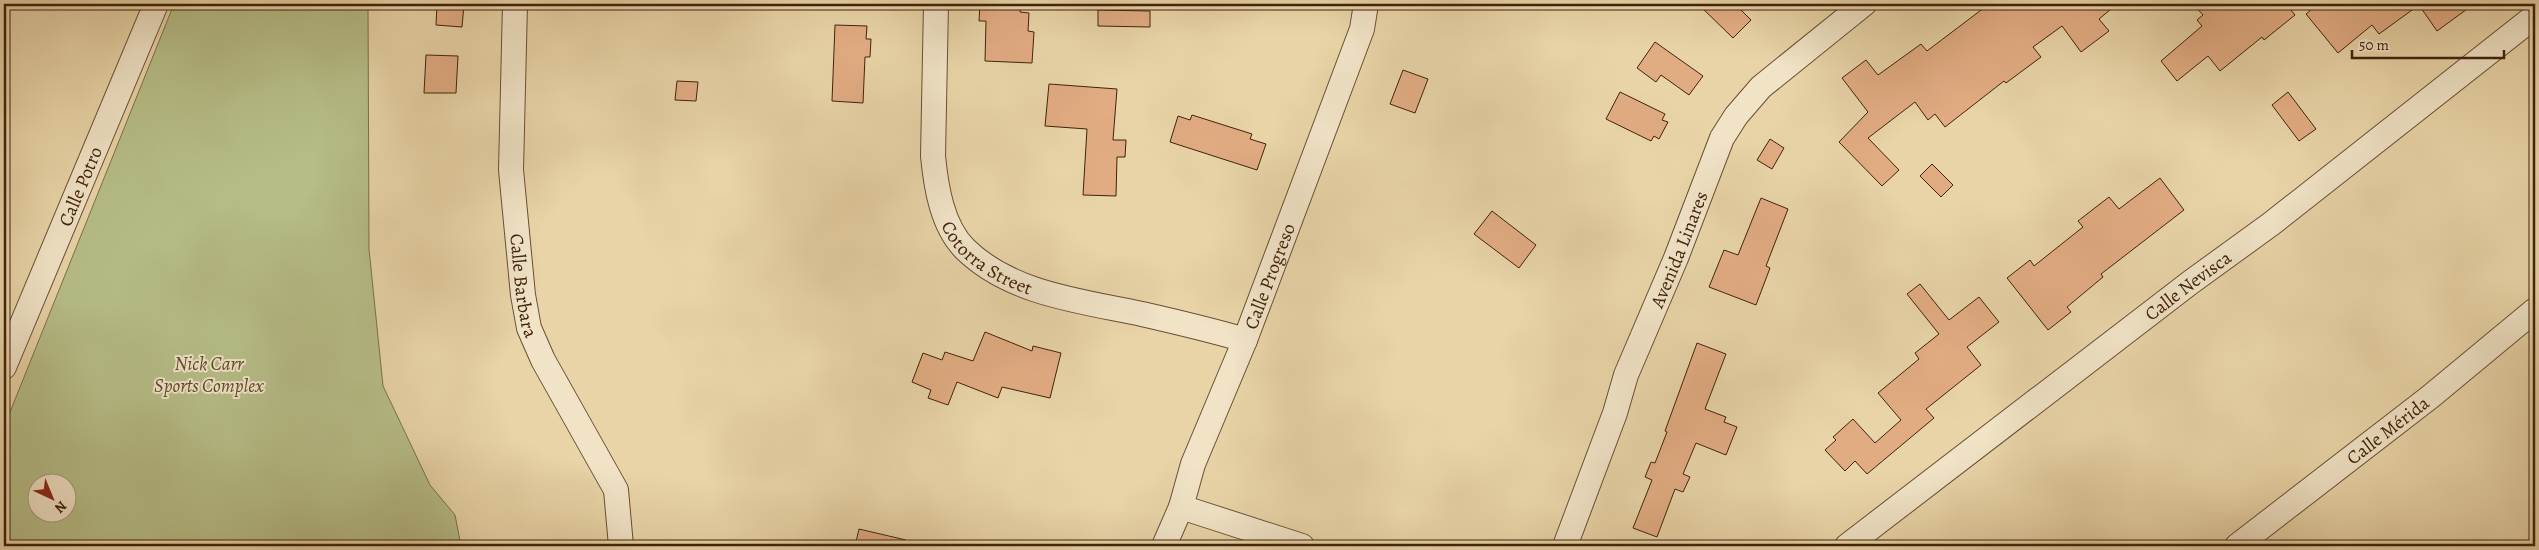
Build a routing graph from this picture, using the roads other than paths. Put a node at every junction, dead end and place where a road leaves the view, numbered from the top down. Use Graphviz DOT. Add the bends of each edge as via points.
graph roads {
  1 [pos="156,4"];
  2 [pos="515,4"];
  3 [pos="936,4"];
  4 [pos="1366,4"];
  5 [pos="1854,7"];
  6 [pos="2533,25"];
  7 [pos="2535,310"];
  8 [pos="1245,340"];
  9 [pos="6,356"];
  10 [pos="1181,507"];
  11 [pos="1568,545"];
  12 [pos="621,546"];
  13 [pos="1164,546"];
  14 [pos="1302,546"];
  15 [pos="1847,546"];
  16 [pos="2237,546"];
  1 -- 9 [label="street, Calle Potro"];
  2 -- 12 [label="street, Calle Barbara" via="511,170 524,304 529,328 543,360 616,490"];
  3 -- 8 [label="street, Cotorra Street" via="933,156 947,220 964,248 992,271 1027,287"];
  4 -- 8 [label="street, Calle Progreso" via="1362,29"];
  5 -- 11 [label="street, Avenida Linares" via="1761,87 1722,138 1626,375 1616,414"];
  6 -- 15 [label="street, Calle Nevisca" via="2330,176"];
  7 -- 16 [label="street, Calle Mérida" via="2430,397"];
  8 -- 10 [label="street, Calle Progreso" via="1194,464"];
  10 -- 13 [label="street, Calle Progreso"];
  10 -- 14 [label="street"];
}
